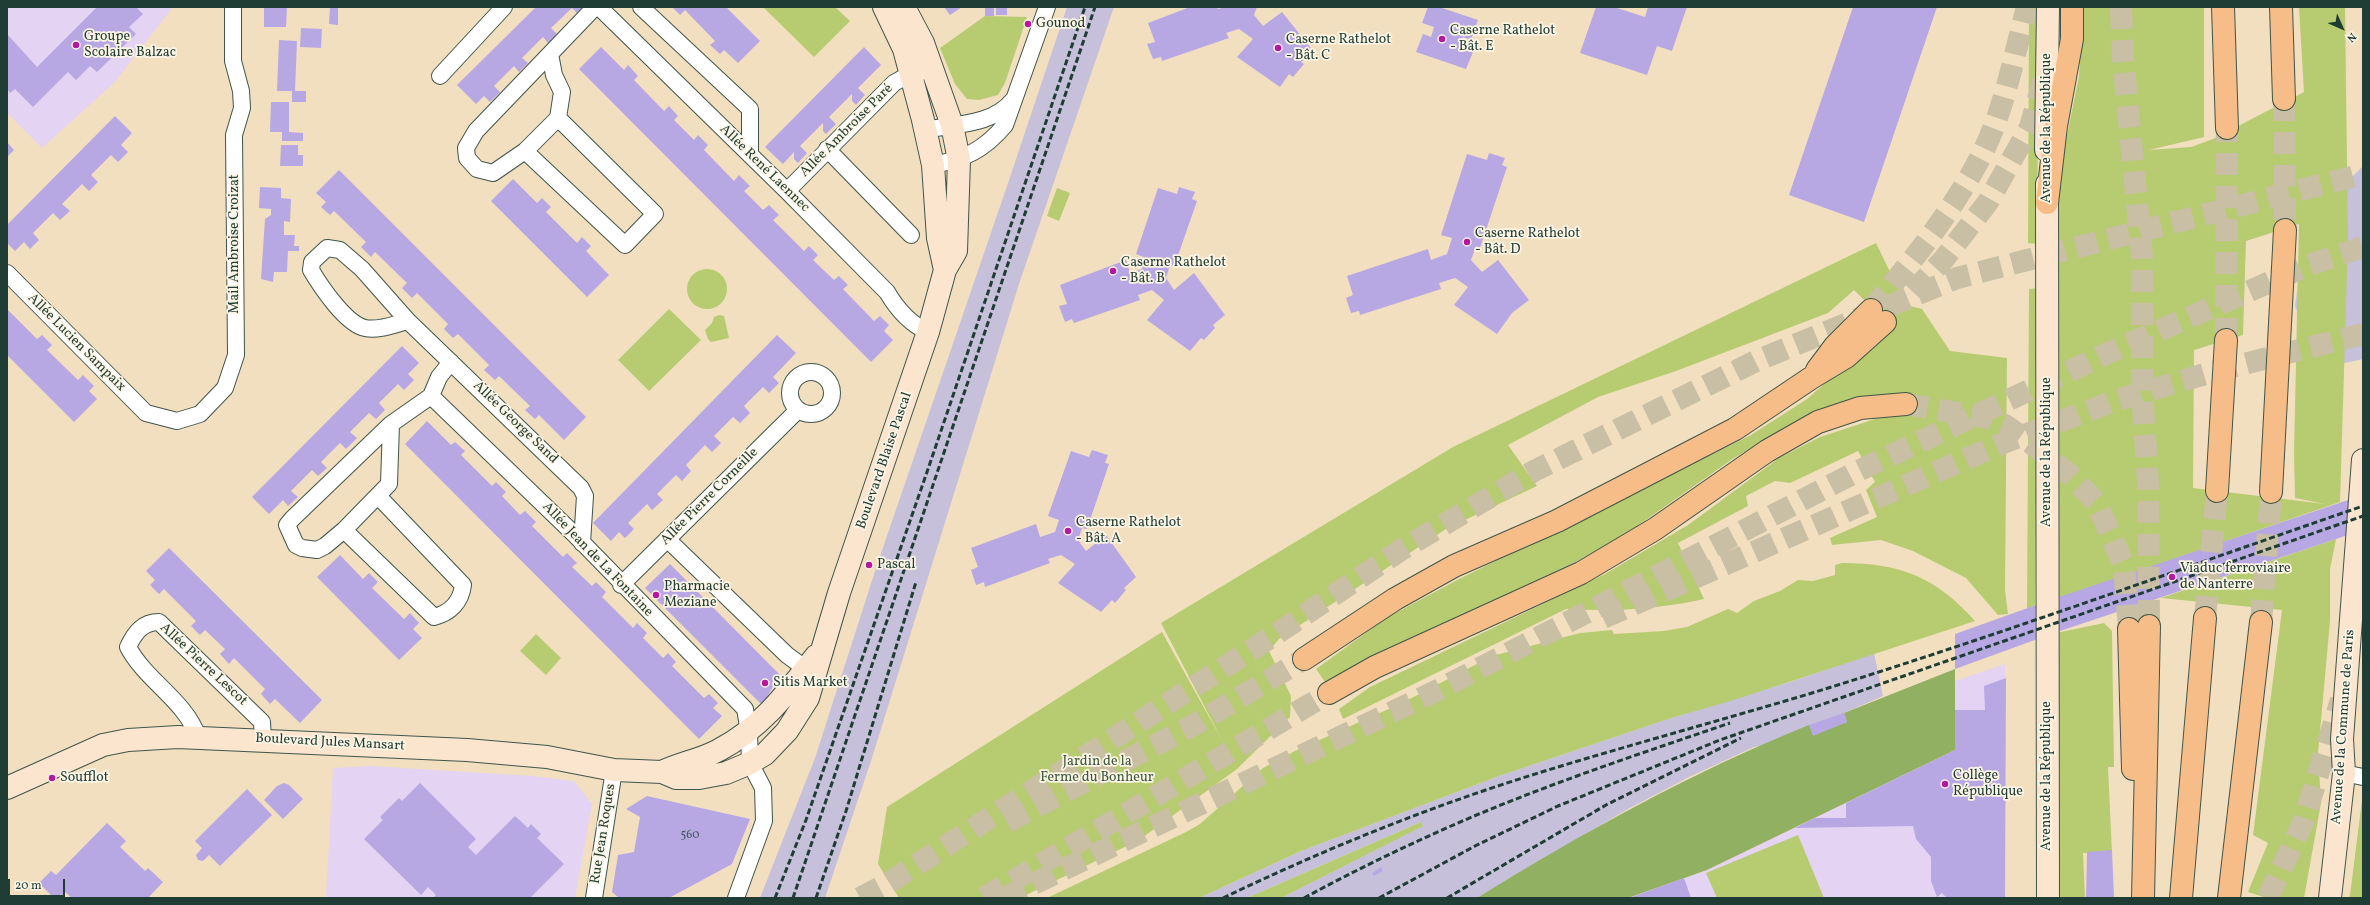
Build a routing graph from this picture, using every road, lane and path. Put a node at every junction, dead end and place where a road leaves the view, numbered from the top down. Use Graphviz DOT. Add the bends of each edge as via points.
graph roads {
  1 [pos="233,7"];
  2 [pos="504,7"];
  3 [pos="594,7"];
  4 [pos="599,7"];
  5 [pos="641,7"];
  6 [pos="884,7"];
  7 [pos="904,7"];
  8 [pos="1047,7"];
  9 [pos="2048,7"];
  10 [pos="2072,7"];
  11 [pos="2223,7"];
  12 [pos="2281,7"];
  13 [pos="550,54"];
  14 [pos="932,69"];
  15 [pos="910,74"];
  16 [pos="440,76"];
  17 [pos="1015,97"];
  18 [pos="2284,99"];
  19 [pos="558,118"];
  20 [pos="952,125"];
  21 [pos="2227,128"];
  22 [pos="925,130"];
  23 [pos="827,149"];
  24 [pos="525,151"];
  25 [pos="750,155"];
  26 [pos="959,160"];
  27 [pos="933,165"];
  28 [pos="787,191"];
  29 [pos="2047,203"];
  30 [pos="2285,230"];
  31 [pos="911,234"];
  32 [pos="945,270"];
  33 [pos="7,273"];
  34 [pos="1878,316"];
  35 [pos="408,321"];
  36 [pos="928,332"];
  37 [pos="2226,340"];
  38 [pos="451,362"];
  39 [pos="431,396"];
  40 [pos="1906,404"];
  41 [pos="798,410"];
  42 [pos="146,413"];
  43 [pos="391,424"];
  44 [pos="2363,460"];
  45 [pos="2217,491"];
  46 [pos="2272,492"];
  47 [pos="378,496"];
  48 [pos="344,530"];
  49 [pos="667,540"];
  50 [pos="582,543"];
  51 [pos="621,585"];
  52 [pos="2205,618"];
  53 [pos="2261,622"];
  54 [pos="1304,659"];
  55 [pos="815,661"];
  56 [pos="1329,692"];
  57 [pos="749,732"];
  58 [pos="198,737"];
  59 [pos="263,740"];
  60 [pos="750,763"];
  61 [pos="614,770"];
  62 [pos="662,772"];
  63 [pos="2354,775"];
  64 [pos="7,788"];
  65 [pos="594,898"];
  66 [pos="736,898"];
  67 [pos="2048,898"];
  68 [pos="2135,898"];
  69 [pos="2144,898"];
  70 [pos="2181,898"];
  71 [pos="2229,898"];
  72 [pos="2330,898"];
  1 -- 42 [label="street, Mail Ambroise Croizat" via="233,61 242,108 234,135 236,355 225,388 200,414 177,421"];
  2 -- 16 [label="street"];
  3 -- 13 [label="street"];
  4 -- 25 [label="street, Allée René Laennec"];
  5 -- 25 [label="street" via="750,109"];
  6 -- 15 [label="street, Boulevard Blaise Pascal" via="904,49"];
  7 -- 14 [label="street, Boulevard Blaise Pascal" via="923,43"];
  8 -- 17 [label="street"];
  9 -- 29 [label="street, Avenue de la République"];
  10 -- 29 [label="highway" via="2072,39 2056,126"];
  11 -- 21 [label="highway"];
  12 -- 18 [label="highway"];
  13 -- 19 [label="street" via="554,74 562,92"];
  13 -- 24 [label="street" via="476,132 466,148 467,158 477,170 494,173"];
  14 -- 15 [label="street, Allée Ambroise Paré"];
  14 -- 20 [label="street, Boulevard Blaise Pascal"];
  15 -- 22 [label="street, Boulevard Blaise Pascal"];
  15 -- 23 [label="street, Allée Ambroise Paré" via="894,83"];
  17 -- 20 [label="street" via="1006,108 984,120"];
  17 -- 26 [label="street" via="1005,125 994,139"];
  19 -- 24 [label="street"];
  19 -- 24 [label="street" via="655,214 625,245"];
  20 -- 22 [label="street"];
  20 -- 26 [label="street, Boulevard Blaise Pascal"];
  22 -- 27 [label="street, Boulevard Blaise Pascal"];
  23 -- 28 [label="street, Allée Ambroise Paré"];
  23 -- 31 [label="street"];
  25 -- 28 [label="street, Allée René Laennec"];
  26 -- 27 [label="street"];
  26 -- 32 [label="street, Boulevard Blaise Pascal" via="956,251"];
  27 -- 32 [label="street, Boulevard Blaise Pascal" via="938,238"];
  28 -- 36 [label="street, Allée René Laennec" via="887,292 894,304 919,328"];
  29 -- 67 [label="street, Avenue de la République"];
  30 -- 46 [label="highway"];
  32 -- 36 [label="street, Boulevard Blaise Pascal"];
  33 -- 42 [label="street, Allée Lucien Sampaix"];
  34 -- 54 [label="highway" via="1835,346 1811,378 1735,429 1557,521 1454,566 1395,598"];
  35 -- 35 [label="street, Allée George Sand" via="362,269 340,250 327,248 312,262 310,270 319,284 350,321 364,328 376,329"];
  35 -- 38 [label="street, Allée George Sand"];
  36 -- 55 [label="street, Boulevard Blaise Pascal"];
  37 -- 45 [label="highway"];
  38 -- 39 [label="street" via="439,377"];
  38 -- 50 [label="street, Allée George Sand" via="581,488 585,496"];
  39 -- 43 [label="street"];
  39 -- 50 [label="street, Allée Jean de La Fontaine"];
  40 -- 56 [label="highway" via="1860,408 1818,422 1766,451 1655,529 1581,572 1375,666"];
  41 -- 49 [label="street, Allée Pierre Corneille"];
  43 -- 47 [label="street" via="391,477 389,484"];
  43 -- 48 [label="street" via="287,525 296,544 310,550 325,546"];
  44 -- 63 [label="street, Avenue de la Commune de Paris" via="2342,739"];
  47 -- 48 [label="street"];
  47 -- 48 [label="street" via="463,585 462,596 445,614 434,617"];
  49 -- 51 [label="street, Allée Pierre Corneille"];
  49 -- 55 [label="street" via="787,655"];
  50 -- 51 [label="street, Allée Jean de La Fontaine"];
  51 -- 57 [label="street, Allée Jean de La Fontaine" via="745,709"];
  52 -- 70 [label="highway"];
  53 -- 71 [label="highway"];
  55 -- 57 [label="street, Boulevard Blaise Pascal" via="776,707"];
  55 -- 60 [label="street, Boulevard Blaise Pascal" via="808,698 787,731 765,754"];
  57 -- 60 [label="street, Allée Jean de La Fontaine"];
  57 -- 62 [label="street, Boulevard Jules Mansart" via="718,751 679,763"];
  58 -- 59 [label="street, Boulevard Jules Mansart"];
  58 -- 59 [label="street, Allée Pierre Lescot" via="194,726 179,704 135,660 128,647 134,635 148,622 159,622 262,722"];
  58 -- 64 [label="street, Boulevard Jules Mansart" via="147,739 102,745"];
  59 -- 61 [label="street, Boulevard Jules Mansart" via="467,750 547,757"];
  60 -- 62 [label="street, Boulevard Jules Mansart" via="726,773 699,778 676,778"];
  60 -- 66 [label="street" via="763,788 764,821"];
  61 -- 62 [label="street, Boulevard Jules Mansart"];
  61 -- 65 [label="street, Rue Jean Roques"];
  63 -- 72 [label="street, Avenue de la Commune de Paris"];
  68 -- 69 [label="highway" via="2139,627"];
}
